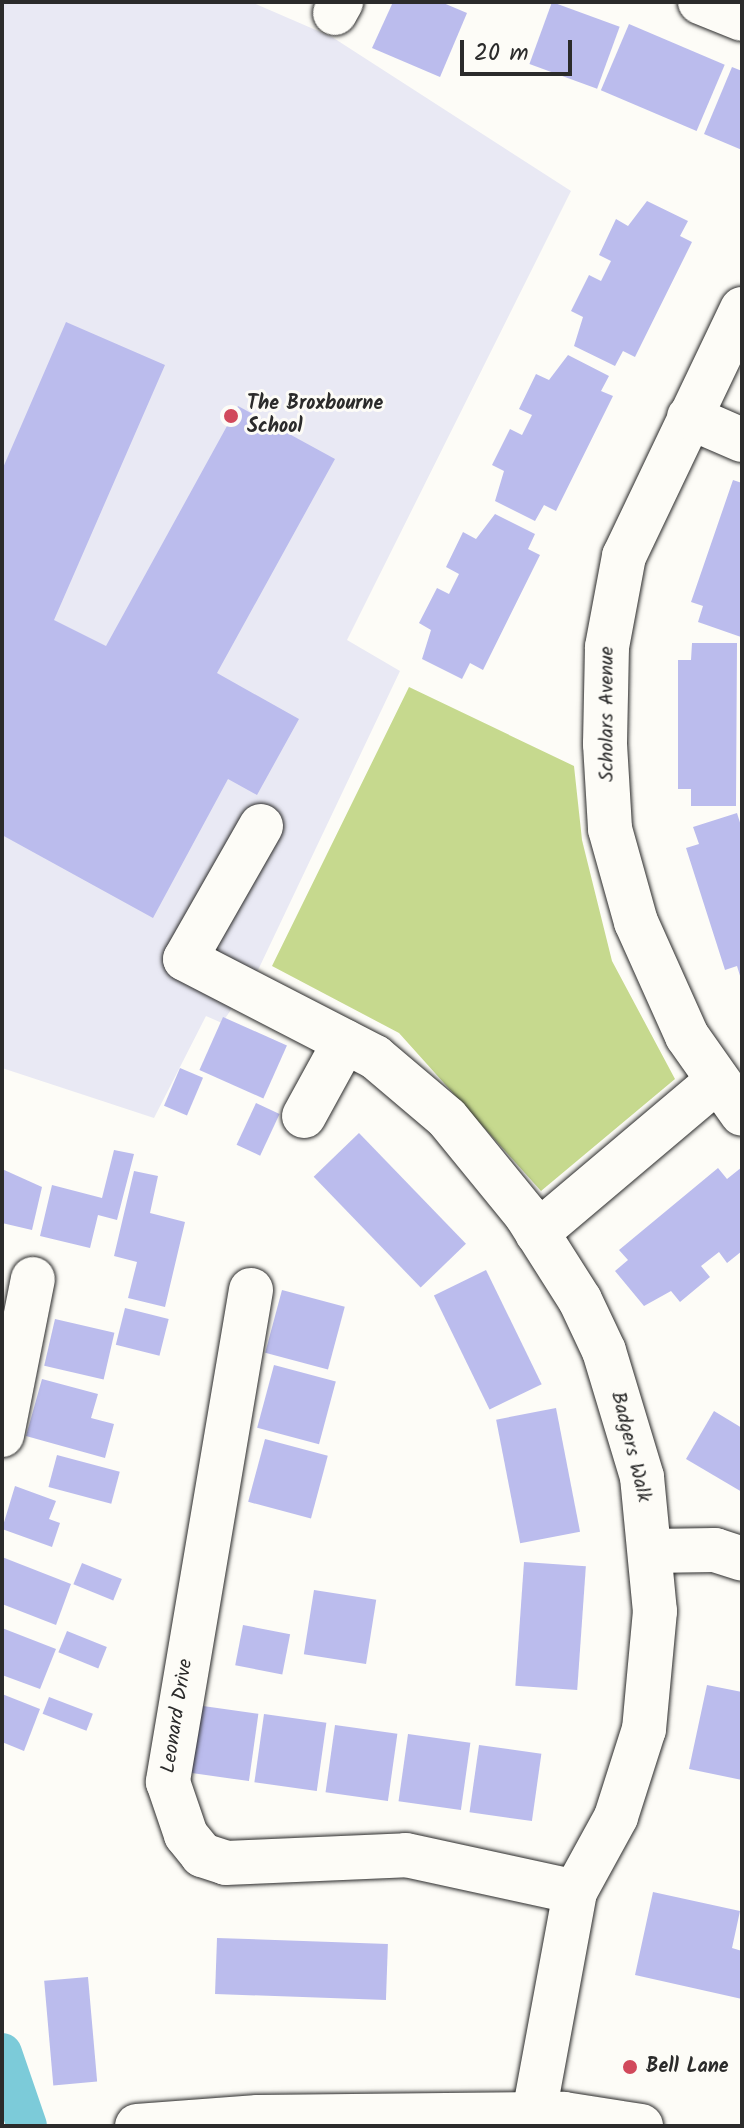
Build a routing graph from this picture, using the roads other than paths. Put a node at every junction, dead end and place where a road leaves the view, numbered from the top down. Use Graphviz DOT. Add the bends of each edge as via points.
graph roads {
  1 [pos="700,2"];
  2 [pos="742,19"];
  3 [pos="742,309"];
  4 [pos="689,417"];
  5 [pos="742,440"];
  6 [pos="261,826"];
  7 [pos="345,1041"];
  8 [pos="729,1098"];
  9 [pos="304,1116"];
  10 [pos="537,1233"];
  11 [pos="33,1279"];
  12 [pos="251,1290"];
  13 [pos="2,1435"];
  14 [pos="650,1551"];
  15 [pos="742,1559"];
  16 [pos="575,1892"];
  17 [pos="534,2114"];
  18 [pos="405,2120"];
  19 [pos="137,2126"];
  20 [pos="641,2126"];
  1 -- 2 [label="street"];
  3 -- 4 [label="street, Scholars Avenue"];
  4 -- 5 [label="street"];
  4 -- 8 [label="street, Scholars Avenue" via="624,556 607,647 605,744 610,829 636,922"];
  6 -- 7 [label="street, Badgers Walk" via="185,959"];
  7 -- 9 [label="street"];
  7 -- 10 [label="street, Badgers Walk" via="447,1118"];
  8 -- 10 [label="street"];
  10 -- 14 [label="street, Badgers Walk" via="604,1351 642,1477"];
  11 -- 13 [label="street"];
  12 -- 16 [label="street, Leonard Drive" via="168,1782 179,1824 202,1855 226,1863 394,1854"];
  14 -- 15 [label="street" via="715,1550"];
  14 -- 16 [label="street, Badgers Walk" via="655,1611 644,1729 616,1817"];
  16 -- 17 [label="street, Badgers Walk"];
  17 -- 18 [label="street"];
  17 -- 20 [label="street"];
  18 -- 19 [label="street"];
}
